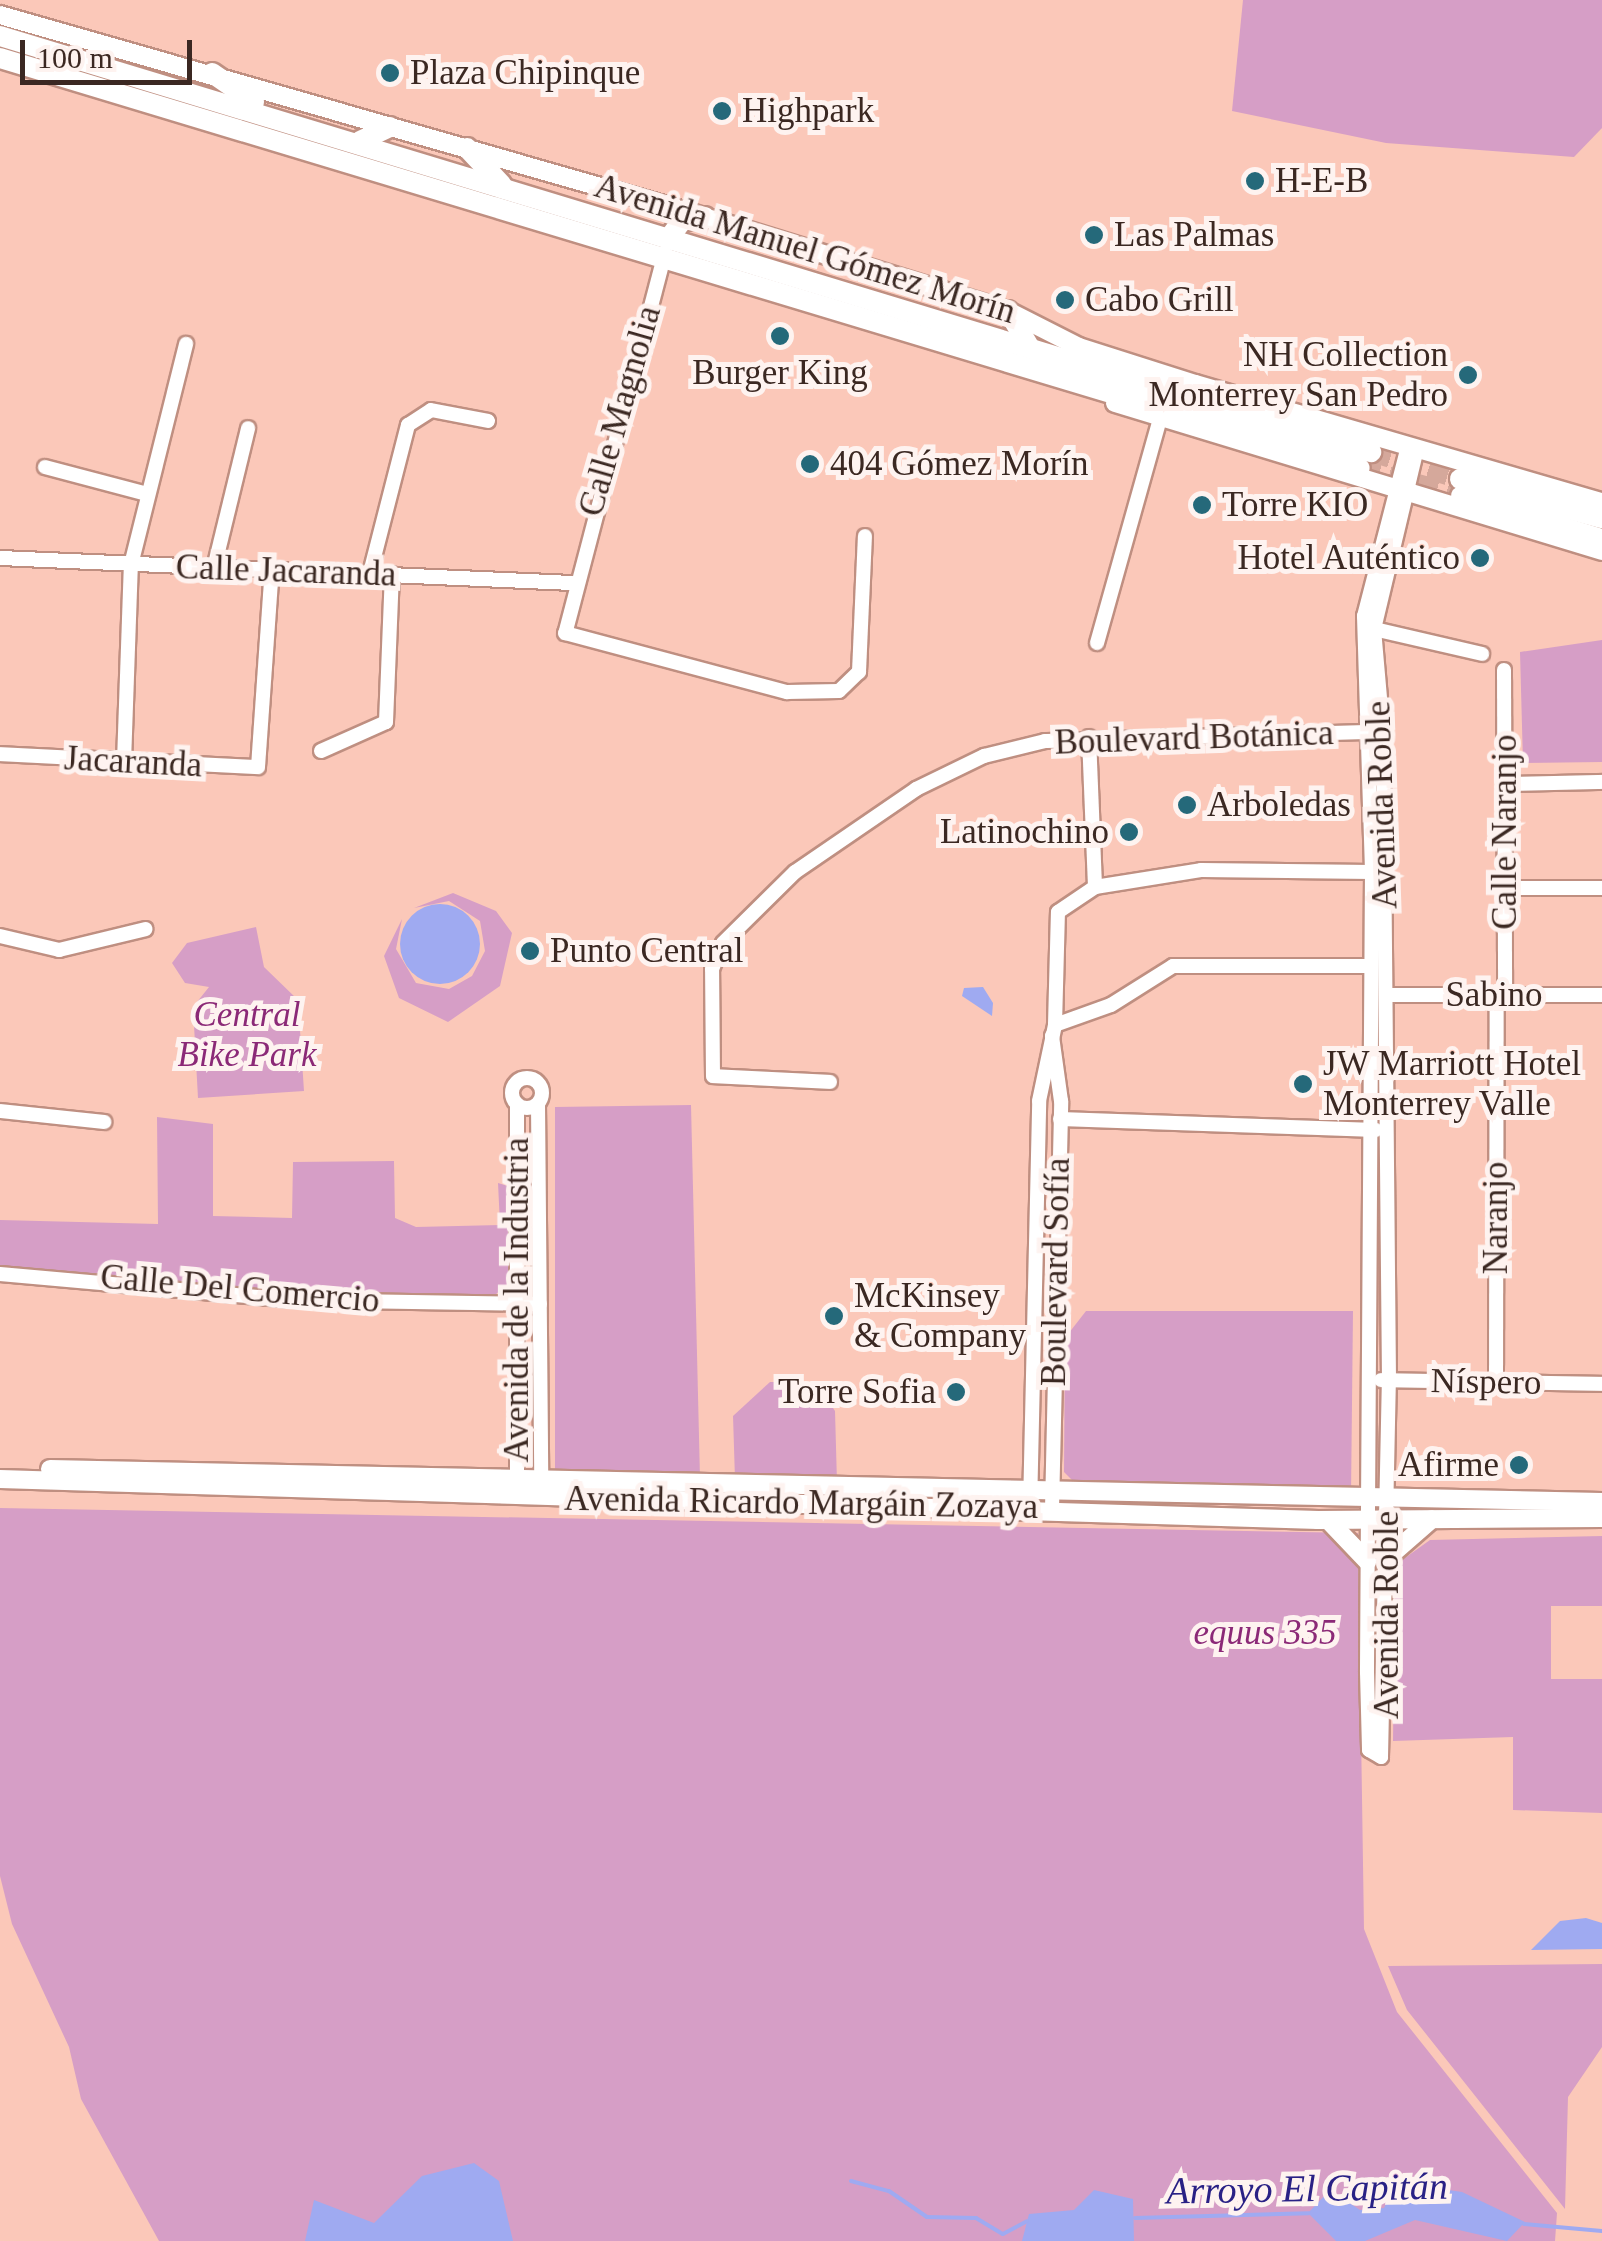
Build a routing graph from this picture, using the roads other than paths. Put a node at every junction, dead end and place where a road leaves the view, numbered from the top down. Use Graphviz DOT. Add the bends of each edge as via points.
graph roads {
  1 [pos="0,15"];
  2 [pos="0,36"];
  3 [pos="0,58"];
  4 [pos="212,73"];
  5 [pos="271,116"];
  6 [pos="390,127"];
  7 [pos="360,141"];
  8 [pos="467,148"];
  9 [pos="503,185"];
  10 [pos="705,217"];
  11 [pos="666,247"];
  12 [pos="1008,311"];
  13 [pos="186,344"];
  14 [pos="1030,348"];
  15 [pos="1067,378"];
  16 [pos="1160,419"];
  17 [pos="488,421"];
  18 [pos="248,428"];
  19 [pos="1412,448"];
  20 [pos="1360,458"];
  21 [pos="45,467"];
  22 [pos="1464,487"];
  23 [pos="1402,493"];
  24 [pos="147,494"];
  25 [pos="1602,502"];
  26 [pos="1602,518"];
  27 [pos="865,536"];
  28 [pos="1602,539"];
  29 [pos="1602,551"];
  30 [pos="0,558"];
  31 [pos="131,565"];
  32 [pos="214,568"];
  33 [pos="272,569"];
  34 [pos="370,573"];
  35 [pos="392,574"];
  36 [pos="572,583"];
  37 [pos="1374,629"];
  38 [pos="1097,644"];
  39 [pos="1482,654"];
  40 [pos="1504,670"];
  41 [pos="1376,732"];
  42 [pos="1089,737"];
  43 [pos="321,751"];
  44 [pos="0,754"];
  45 [pos="124,762"];
  46 [pos="1602,782"];
  47 [pos="1506,784"];
  48 [pos="1372,872"];
  49 [pos="1505,888"];
  50 [pos="1602,888"];
  51 [pos="1088,890"];
  52 [pos="146,929"];
  53 [pos="0,936"];
  54 [pos="1372,966"];
  55 [pos="1386,994"];
  56 [pos="1501,995"];
  57 [pos="1602,995"];
  58 [pos="1054,1030"];
  59 [pos="830,1082"];
  60 [pos="516,1104"];
  61 [pos="538,1104"];
  62 [pos="1354,1107"];
  63 [pos="1378,1108"];
  64 [pos="0,1111"];
  65 [pos="1060,1119"];
  66 [pos="104,1122"];
  67 [pos="1371,1129"];
  68 [pos="0,1274"];
  69 [pos="521,1304"];
  70 [pos="540,1304"];
  71 [pos="1370,1380"];
  72 [pos="1389,1380"];
  73 [pos="1496,1382"];
  74 [pos="1602,1384"];
  75 [pos="0,1468"];
  76 [pos="0,1479"];
  77 [pos="516,1487"];
  78 [pos="541,1488"];
  79 [pos="1030,1499"];
  80 [pos="1052,1500"];
  81 [pos="1602,1502"];
  82 [pos="1377,1511"];
  83 [pos="1602,1518"];
  84 [pos="1432,1519"];
  85 [pos="1328,1520"];
  86 [pos="1376,1561"];
  87 [pos="1386,1671"];
  88 [pos="1368,1672"];
  1 -- 4 [label="street, Avenida Manuel Gómez Morín"];
  2 -- 5 [label="main road, Avenida Manuel Gómez Morín"];
  3 -- 11 [label="main road, Avenida Manuel Gómez Morín"];
  4 -- 5 [label="main road"];
  4 -- 6 [label="street, Avenida Manuel Gómez Morín"];
  5 -- 7 [label="main road, Avenida Manuel Gómez Morín"];
  6 -- 7 [label="main road"];
  6 -- 8 [label="street, Avenida Manuel Gómez Morín"];
  7 -- 9 [label="main road, Avenida Manuel Gómez Morín"];
  8 -- 9 [label="main road"];
  8 -- 10 [label="street, Avenida Manuel Gómez Morín"];
  9 -- 11 [label="main road, Avenida Manuel Gómez Morín"];
  10 -- 11 [label="main road" via="682,221"];
  10 -- 12 [label="street, Avenida Manuel Gómez Morín"];
  11 -- 14 [label="main road, Avenida Manuel Gómez Morín"];
  11 -- 15 [label="main road, Avenida Manuel Gómez Morín"];
  11 -- 36 [label="street, Calle Magnolia"];
  12 -- 14 [label="main road"];
  12 -- 20 [label="street, Avenida Manuel Gómez Morín" via="1079,348"];
  13 -- 24 [label="street"];
  14 -- 20 [label="main road, Avenida Manuel Gómez Morín"];
  15 -- 16 [label="street, Avenida Manuel Gómez Morín"];
  15 -- 20 [label="main road, Avenida Manuel Gómez Morín"];
  16 -- 20 [label="street, Avenida Manuel Gómez Morín"];
  16 -- 38 [label="street"];
  17 -- 34 [label="street" via="431,410 408,425"];
  18 -- 32 [label="street"];
  19 -- 20 [label="street, Avenida Manuel Gómez Morín"];
  19 -- 22 [label="street, Avenida Manuel Gómez Morín"];
  19 -- 23 [label="street, Avenida Roble"];
  20 -- 23 [label="street, Avenida Manuel Gómez Morín"];
  21 -- 24 [label="street"];
  22 -- 23 [label="street, Avenida Manuel Gómez Morín"];
  22 -- 25 [label="street, Avenida Manuel Gómez Morín"];
  22 -- 26 [label="main road, Avenida Manuel Gómez Morín"];
  22 -- 28 [label="main road, Avenida Manuel Gómez Morín"];
  22 -- 29 [label="street, Avenida Manuel Gómez Morín"];
  23 -- 37 [label="street, Avenida Roble"];
  23 -- 41 [label="street, Avenida Roble" via="1365,608"];
  24 -- 31 [label="street"];
  27 -- 36 [label="street, Calle Magnolia" via="858,672 826,694 787,692 575,640 561,624"];
  30 -- 31 [label="street, Calle Jacaranda"];
  31 -- 32 [label="street, Calle Jacaranda"];
  31 -- 45 [label="street"];
  32 -- 33 [label="street, Calle Jacaranda"];
  33 -- 34 [label="street, Calle Jacaranda"];
  33 -- 45 [label="street, Jacaranda" via="262,760 252,769"];
  34 -- 35 [label="street, Calle Jacaranda"];
  35 -- 36 [label="street, Calle Jacaranda"];
  35 -- 43 [label="street" via="386,722"];
  37 -- 39 [label="street"];
  37 -- 41 [label="street, Avenida Roble"];
  40 -- 47 [label="street, Calle Naranjo"];
  41 -- 42 [label="street, Boulevard Botánica"];
  41 -- 48 [label="street, Avenida Roble"];
  41 -- 55 [label="street, Avenida Roble"];
  42 -- 51 [label="street"];
  42 -- 59 [label="street, Boulevard Botánica" via="984,756 916,789 795,872 723,943 712,968 713,1076"];
  44 -- 45 [label="street, Jacaranda"];
  46 -- 47 [label="street"];
  47 -- 49 [label="street, Calle Naranjo"];
  48 -- 51 [label="street" via="1201,870"];
  48 -- 54 [label="street, Avenida Roble"];
  49 -- 50 [label="street"];
  49 -- 56 [label="street, Calle Naranjo"];
  51 -- 58 [label="street, Boulevard Sofía" via="1058,912"];
  52 -- 53 [label="street" via="60,950"];
  54 -- 58 [label="street" via="1173,966"];
  54 -- 63 [label="street, Avenida Roble"];
  55 -- 56 [label="street, Sabino"];
  55 -- 63 [label="street, Avenida Roble"];
  56 -- 57 [label="street, Sabino"];
  56 -- 73 [label="street, Naranjo"];
  58 -- 65 [label="street, Boulevard Sofía"];
  58 -- 79 [label="street, Boulevard Sofía" via="1039,1101"];
  60 -- 61 [label="street"];
  60 -- 61 [label="street" via="513,1087 527,1077 542,1086"];
  60 -- 69 [label="street, Avenida de la Industria"];
  61 -- 70 [label="street, Avenida de la Industria"];
  62 -- 63 [label="street"];
  63 -- 67 [label="street, Avenida Roble"];
  64 -- 66 [label="street"];
  65 -- 67 [label="street"];
  65 -- 80 [label="street, Boulevard Sofía"];
  67 -- 71 [label="street, Avenida Roble"];
  67 -- 72 [label="street, Avenida Roble"];
  68 -- 69 [label="street, Calle Del Comercio" via="289,1300"];
  69 -- 70 [label="street, Calle Del Comercio"];
  69 -- 77 [label="street, Avenida de la Industria"];
  70 -- 78 [label="street, Avenida de la Industria"];
  71 -- 72 [label="street, Níspero"];
  71 -- 82 [label="street, Avenida Roble"];
  72 -- 73 [label="street, Níspero"];
  72 -- 82 [label="street, Avenida Roble"];
  73 -- 74 [label="street, Níspero"];
  75 -- 77 [label="street, Avenida Ricardo Margáin Zozaya"];
  76 -- 77 [label="street, Avenida Ricardo Margáin Zozaya"];
  77 -- 78 [label="street, Avenida Ricardo Margáin Zozaya"];
  78 -- 79 [label="street, Avenida Ricardo Margáin Zozaya"];
  79 -- 80 [label="street, Avenida Ricardo Margáin Zozaya"];
  80 -- 82 [label="street, Avenida Ricardo Margáin Zozaya"];
  80 -- 85 [label="street, Avenida Ricardo Margáin Zozaya"];
  81 -- 82 [label="street, Avenida Ricardo Margáin Zozaya"];
  82 -- 84 [label="street, Avenida Ricardo Margáin Zozaya"];
  82 -- 85 [label="street, Avenida Ricardo Margáin Zozaya"];
  82 -- 86 [label="street, Avenida Roble"];
  83 -- 84 [label="street, Avenida Ricardo Margáin Zozaya"];
  84 -- 86 [label="street"];
  85 -- 86 [label="street"];
  86 -- 87 [label="street, Avenida Roble"];
  86 -- 88 [label="street, Avenida Roble"];
  87 -- 88 [label="street"];
  87 -- 88 [label="street, Avenida Roble" via="1381,1757 1369,1752"];
}
